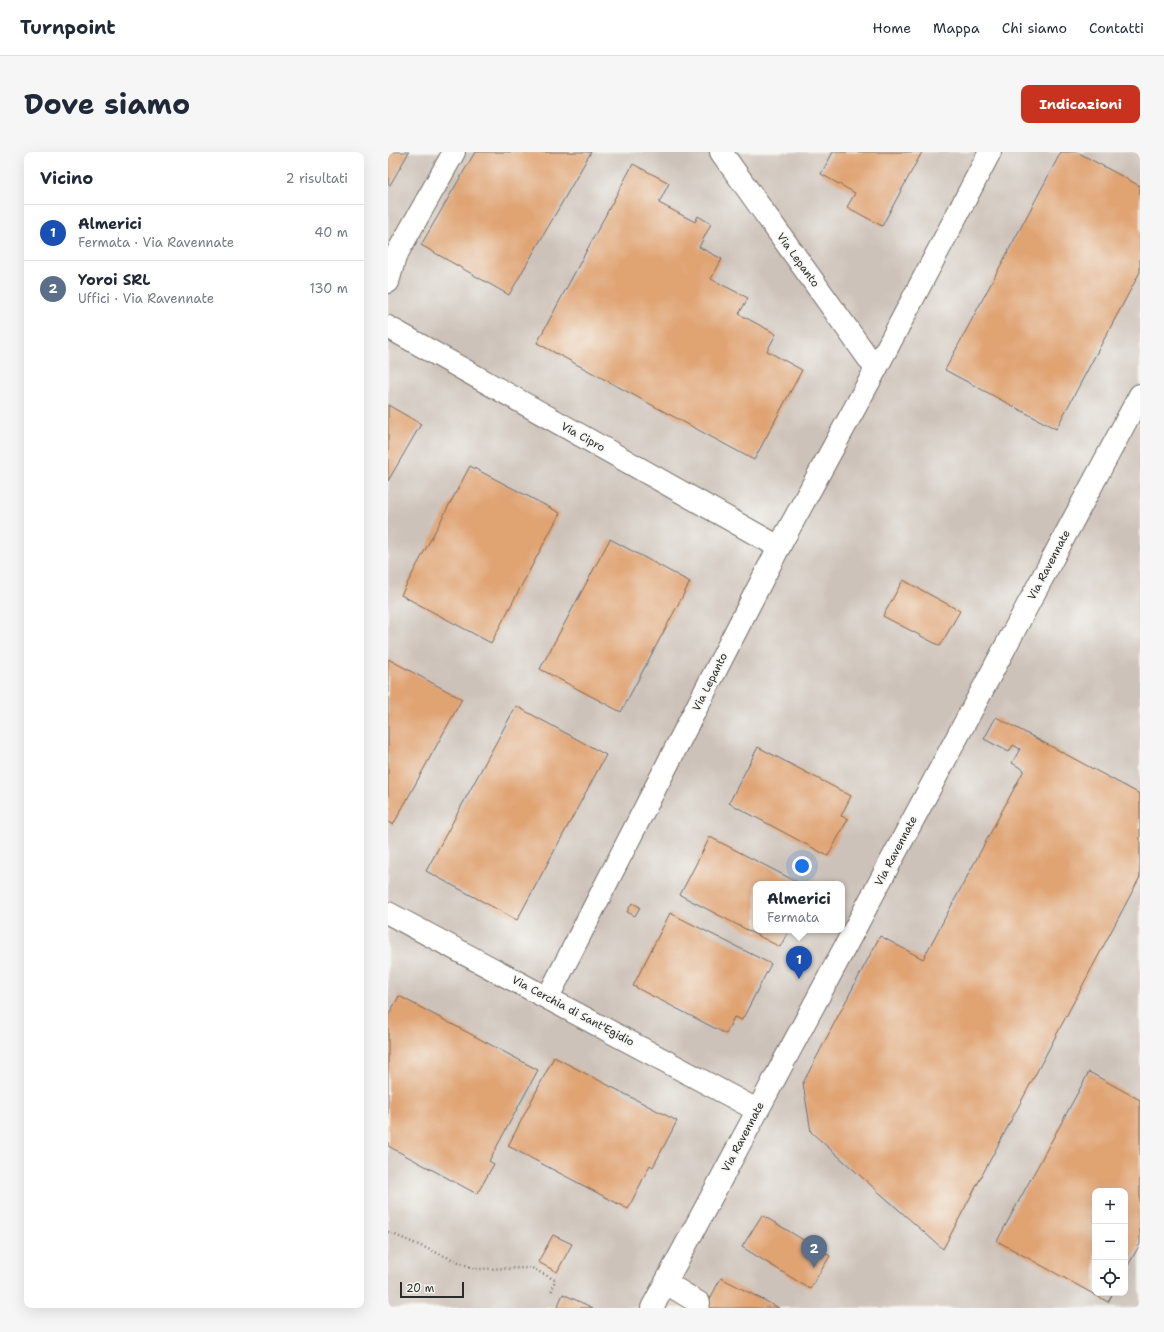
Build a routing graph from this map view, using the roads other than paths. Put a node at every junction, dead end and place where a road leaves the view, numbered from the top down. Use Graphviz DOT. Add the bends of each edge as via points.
graph roads {
  1 [pos="454,152"];
  2 [pos="721,152"];
  3 [pos="990,152"];
  4 [pos="388,282"];
  5 [pos="388,327"];
  6 [pos="876,369"];
  7 [pos="1140,395"];
  8 [pos="779,547"];
  9 [pos="388,913"];
  10 [pos="548,997"];
  11 [pos="757,1110"];
  12 [pos="666,1283"];
  13 [pos="652,1308"];
  14 [pos="697,1308"];
  1 -- 4 [label="street" via="395,257"];
  2 -- 6 [label="street, Via Lepanto"];
  3 -- 6 [label="street, Via Lepanto"];
  5 -- 8 [label="street, Via Cipro"];
  6 -- 8 [label="street, Via Lepanto"];
  7 -- 11 [label="street, Via Ravennate"];
  8 -- 10 [label="street, Via Lepanto"];
  9 -- 10 [label="street, Via Cerchia di Sant'Egidio"];
  10 -- 11 [label="street, Via Cerchia di Sant'Egidio"];
  11 -- 12 [label="street, Via Ravennate"];
  12 -- 13 [label="street, Via Ravennate"];
  12 -- 14 [label="street" via="699,1303"];
}
